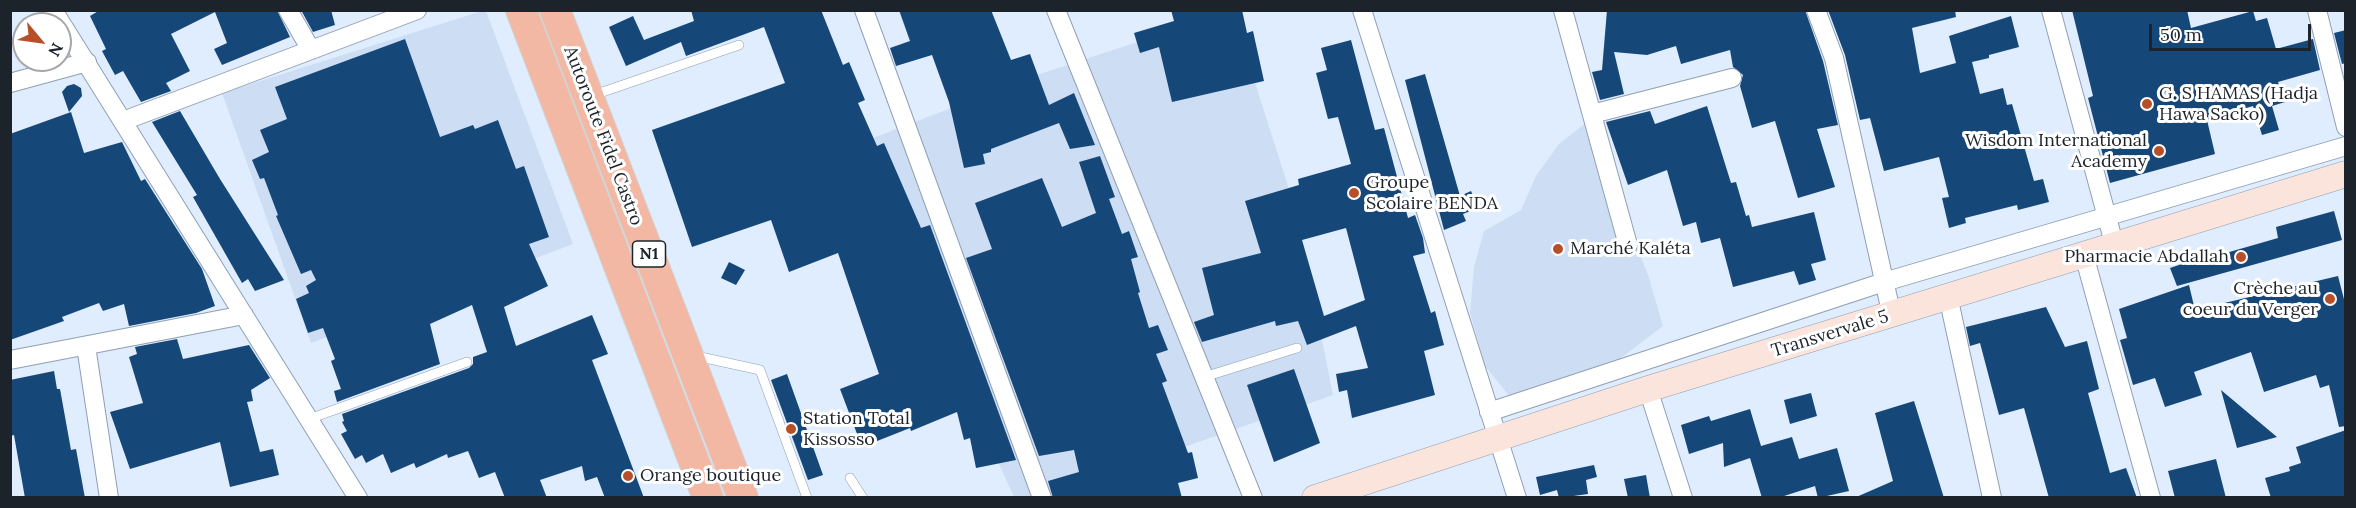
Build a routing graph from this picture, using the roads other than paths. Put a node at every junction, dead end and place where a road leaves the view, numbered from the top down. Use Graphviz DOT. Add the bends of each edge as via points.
graph roads {
  1 [pos="53,10"];
  2 [pos="288,10"];
  3 [pos="417,10"];
  4 [pos="521,10"];
  5 [pos="555,10"];
  6 [pos="864,10"];
  7 [pos="1056,10"];
  8 [pos="1563,10"];
  9 [pos="1816,10"];
  10 [pos="2051,10"];
  11 [pos="2317,10"];
  12 [pos="1364,11"];
  13 [pos="739,45"];
  14 [pos="311,50"];
  15 [pos="87,62"];
  16 [pos="1732,78"];
  17 [pos="10,83"];
  18 [pos="588,97"];
  19 [pos="1592,114"];
  20 [pos="123,121"];
  21 [pos="2346,127"];
  22 [pos="2346,146"];
  23 [pos="2346,174"];
  24 [pos="2106,215"];
  25 [pos="1628,245"];
  26 [pos="2115,247"];
  27 [pos="2084,255"];
  28 [pos="1884,282"];
  29 [pos="1948,296"];
  30 [pos="244,315"];
  31 [pos="1892,316"];
  32 [pos="86,346"];
  33 [pos="1297,348"];
  34 [pos="688,354"];
  35 [pos="10,360"];
  36 [pos="467,362"];
  37 [pos="1204,377"];
  38 [pos="1648,389"];
  39 [pos="1489,412"];
  40 [pos="309,419"];
  41 [pos="1498,439"];
  42 [pos="850,478"];
  43 [pos="109,498"];
  44 [pos="358,498"];
  45 [pos="708,498"];
  46 [pos="743,498"];
  47 [pos="807,498"];
  48 [pos="863,498"];
  49 [pos="1042,498"];
  50 [pos="1253,498"];
  51 [pos="1315,498"];
  52 [pos="1517,498"];
  53 [pos="1683,498"];
  54 [pos="1992,498"];
  55 [pos="2151,498"];
  1 -- 15 [label="street"];
  2 -- 14 [label="street"];
  3 -- 14 [label="street"];
  4 -- 45 [label="highway, Autoroute Fidel Castro / N1"];
  5 -- 18 [label="highway, Autoroute Fidel Castro / N1"];
  6 -- 49 [label="street"];
  7 -- 37 [label="street"];
  8 -- 19 [label="street"];
  9 -- 28 [label="street" via="1834,58"];
  10 -- 24 [label="street"];
  11 -- 21 [label="street"];
  12 -- 39 [label="street"];
  13 -- 18 [label="lane"];
  14 -- 20 [label="street"];
  15 -- 17 [label="street"];
  15 -- 20 [label="street"];
  16 -- 19 [label="street"];
  18 -- 34 [label="highway, Autoroute Fidel Castro / N1"];
  19 -- 25 [label="street"];
  20 -- 30 [label="street"];
  22 -- 24 [label="street"];
  23 -- 26 [label="main road, Transvervale 5"];
  24 -- 26 [label="street"];
  24 -- 28 [label="street"];
  26 -- 27 [label="main road, Transvervale 5"];
  27 -- 29 [label="main road, Transvervale 5"];
  27 -- 55 [label="street"];
  28 -- 31 [label="street"];
  28 -- 39 [label="street"];
  29 -- 31 [label="main road, Transvervale 5"];
  29 -- 54 [label="street"];
  30 -- 32 [label="street"];
  30 -- 40 [label="street"];
  31 -- 38 [label="main road, Transvervale 5"];
  32 -- 35 [label="street"];
  32 -- 43 [label="street"];
  33 -- 37 [label="lane"];
  34 -- 46 [label="highway, Autoroute Fidel Castro / N1"];
  34 -- 47 [label="lane" via="760,370"];
  36 -- 40 [label="lane"];
  37 -- 50 [label="street"];
  38 -- 41 [label="main road, Transvervale 5"];
  38 -- 53 [label="street"];
  39 -- 41 [label="street"];
  40 -- 44 [label="street"];
  41 -- 51 [label="main road, Transvervale 5"];
  41 -- 52 [label="street"];
  42 -- 48 [label="lane"];
}
